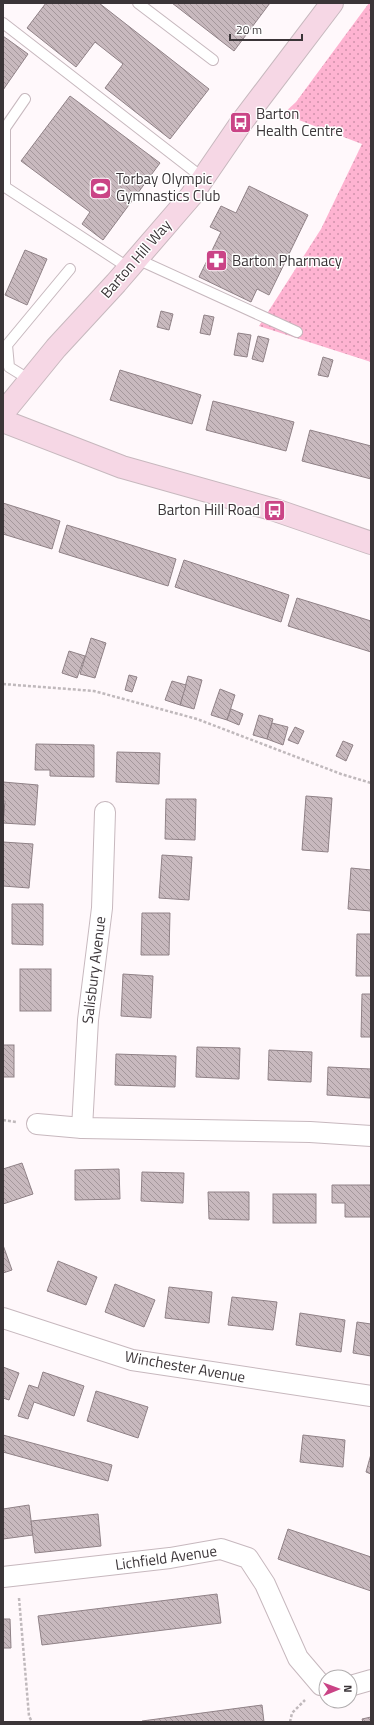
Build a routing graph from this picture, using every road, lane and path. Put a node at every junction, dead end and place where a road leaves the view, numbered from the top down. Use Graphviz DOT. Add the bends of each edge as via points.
graph roads {
  1 [pos="138,3"];
  2 [pos="332,3"];
  3 [pos="3,23"];
  4 [pos="213,60"];
  5 [pos="25,99"];
  6 [pos="203,178"];
  7 [pos="133,263"];
  8 [pos="70,270"];
  9 [pos="297,332"];
  10 [pos="30,380"];
  11 [pos="3,413"];
  12 [pos="3,421"];
  13 [pos="371,543"];
  14 [pos="3,684"];
  15 [pos="371,783"];
  16 [pos="105,812"];
  17 [pos="36,1124"];
  18 [pos="82,1128"];
  19 [pos="371,1136"];
  20 [pos="3,1318"];
  21 [pos="371,1396"];
  22 [pos="10,1577"];
  23 [pos="318,1679"];
  24 [pos="371,1680"];
  25 [pos="358,1684"];
  26 [pos="318,1690"];
  27 [pos="32,1722"];
  28 [pos="290,1722"];
  1 -- 4 [label="lane"];
  2 -- 6 [label="street, Barton Hill Way" via="241,123"];
  3 -- 6 [label="lane"];
  5 -- 7 [label="lane" via="5,128 5,187"];
  6 -- 7 [label="street, Barton Hill Way" via="191,196"];
  7 -- 9 [label="lane"];
  7 -- 10 [label="street, Barton Hill Way"];
  8 -- 10 [label="lane" via="7,346 8,367"];
  10 -- 11 [label="street, Barton Hill Way"];
  12 -- 13 [label="street" via="122,467 276,510"];
  14 -- 15 [label="path" via="94,691 197,718 341,774"];
  16 -- 18 [label="street, Salisbury Avenue" via="102,908 88,1020"];
  17 -- 18 [label="street"];
  18 -- 19 [label="street" via="310,1132"];
  20 -- 21 [label="street, Winchester Avenue" via="132,1360"];
  22 -- 23 [label="street, Lichfield Avenue" via="170,1558 221,1549 248,1558 265,1584 298,1658"];
  22 -- 27 [label="path" via="29,1716"];
  24 -- 25 [label="street"];
  26 -- 28 [label="path" via="292,1713"];
}
